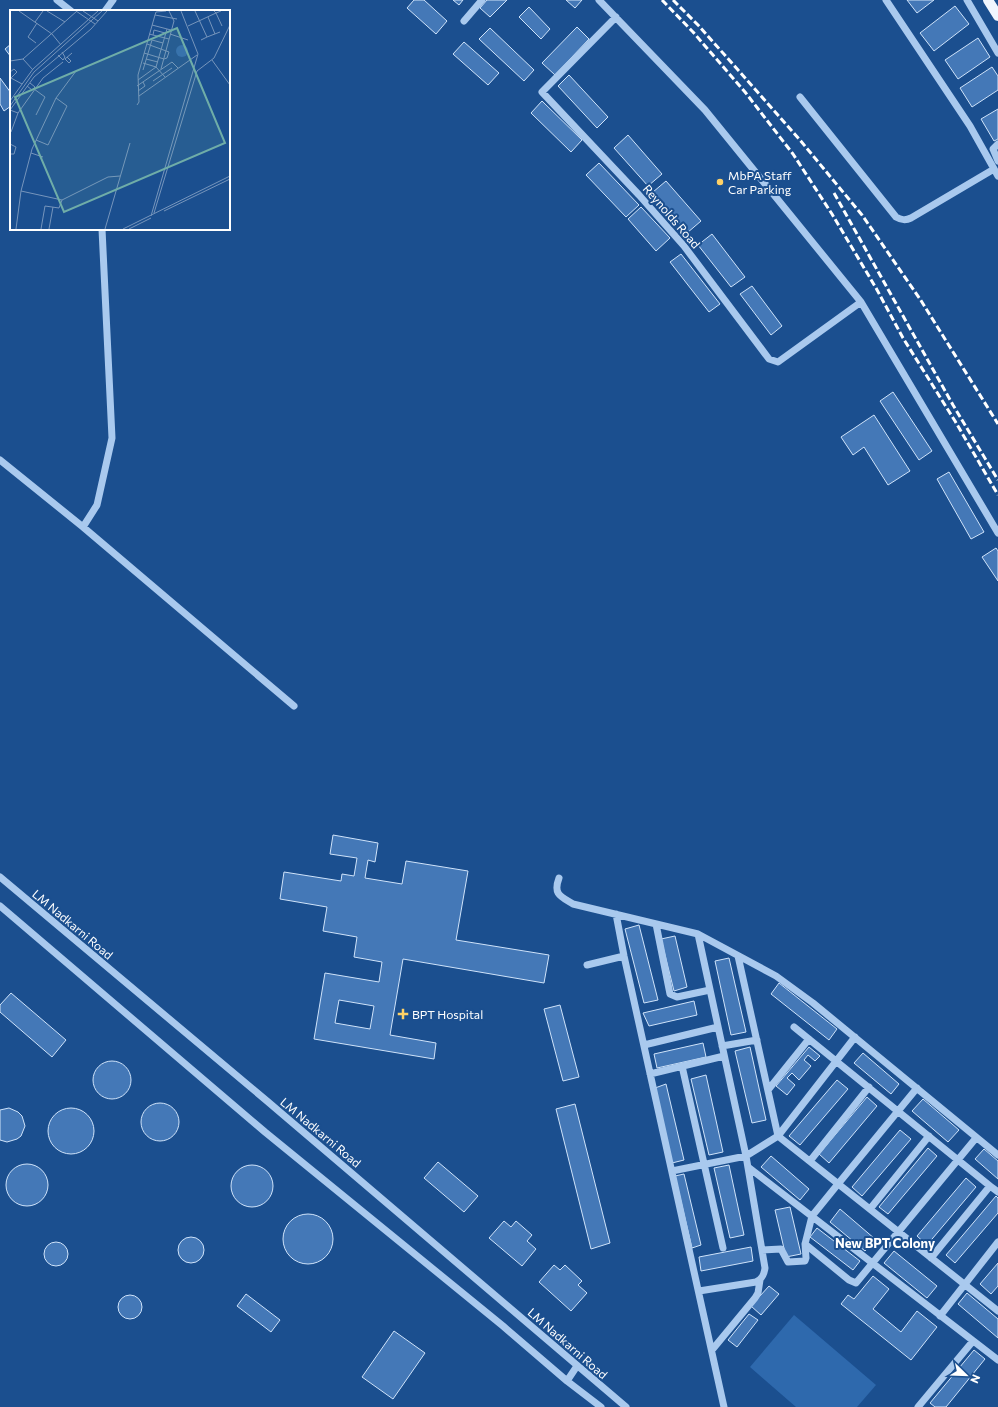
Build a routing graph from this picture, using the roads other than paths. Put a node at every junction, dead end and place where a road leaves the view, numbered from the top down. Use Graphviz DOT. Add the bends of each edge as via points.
graph roads {
  1 [pos="56,0"];
  2 [pos="113,0"];
  3 [pos="482,0"];
  4 [pos="599,0"];
  5 [pos="886,0"];
  6 [pos="967,0"];
  7 [pos="988,0"];
  8 [pos="70,10"];
  9 [pos="106,10"];
  10 [pos="998,16"];
  11 [pos="616,17"];
  12 [pos="464,21"];
  13 [pos="998,53"];
  14 [pos="800,97"];
  15 [pos="998,144"];
  16 [pos="998,161"];
  17 [pos="996,172"];
  18 [pos="102,230"];
  19 [pos="862,302"];
  20 [pos="0,460"];
  21 [pos="83,527"];
  22 [pos="998,533"];
  23 [pos="294,706"];
  24 [pos="0,877"];
  25 [pos="559,878"];
  26 [pos="0,906"];
  27 [pos="616,914"];
  28 [pos="656,924"];
  29 [pos="698,934"];
  30 [pos="624,956"];
  31 [pos="738,956"];
  32 [pos="587,965"];
  33 [pos="710,990"];
  34 [pos="794,1026"];
  35 [pos="718,1028"];
  36 [pos="855,1037"];
  37 [pos="809,1039"];
  38 [pos="757,1040"];
  39 [pos="644,1045"];
  40 [pos="722,1046"];
  41 [pos="724,1056"];
  42 [pos="836,1060"];
  43 [pos="682,1066"];
  44 [pos="650,1074"];
  45 [pos="869,1087"];
  46 [pos="917,1088"];
  47 [pos="768,1090"];
  48 [pos="898,1111"];
  49 [pos="778,1136"];
  50 [pos="929,1136"];
  51 [pos="976,1138"];
  52 [pos="998,1155"];
  53 [pos="746,1156"];
  54 [pos="958,1160"];
  55 [pos="810,1161"];
  56 [pos="704,1164"];
  57 [pos="748,1167"];
  58 [pos="672,1170"];
  59 [pos="838,1184"];
  60 [pos="990,1186"];
  61 [pos="998,1192"];
  62 [pos="870,1209"];
  63 [pos="812,1216"];
  64 [pos="898,1232"];
  65 [pos="998,1242"];
  66 [pos="805,1244"];
  67 [pos="723,1248"];
  68 [pos="762,1250"];
  69 [pos="931,1258"];
  70 [pos="873,1263"];
  71 [pos="760,1280"];
  72 [pos="965,1285"];
  73 [pos="699,1291"];
  74 [pos="997,1309"];
  75 [pos="940,1316"];
  76 [pos="973,1341"];
  77 [pos="712,1350"];
  78 [pos="998,1360"];
  79 [pos="577,1366"];
  80 [pos="567,1380"];
  81 [pos="601,1407"];
  82 [pos="626,1407"];
  83 [pos="724,1407"];
  84 [pos="918,1407"];
  1 -- 8 [label="street"];
  2 -- 9 [label="street"];
  3 -- 12 [label="street"];
  4 -- 11 [label="street"];
  5 -- 17 [label="street" via="970,126"];
  6 -- 13 [label="street"];
  7 -- 10 [label="main road"];
  11 -- 19 [label="street" via="705,110"];
  11 -- 19 [label="street, Reynolds Road" via="542,92 684,246 769,359 778,362"];
  14 -- 17 [label="street" via="900,219 911,218"];
  15 -- 16 [label="street" via="993,149"];
  18 -- 21 [label="street" via="112,438 97,505"];
  19 -- 22 [label="street"];
  20 -- 21 [label="street"];
  21 -- 23 [label="street"];
  24 -- 79 [label="street, LM Nadkarni Road"];
  25 -- 27 [label="street" via="556,884 560,896 573,904"];
  26 -- 80 [label="street" via="259,1127"];
  27 -- 28 [label="street"];
  27 -- 30 [label="street"];
  28 -- 29 [label="street"];
  28 -- 33 [label="street" via="670,994 677,997"];
  29 -- 31 [label="street"];
  29 -- 33 [label="street"];
  30 -- 32 [label="street"];
  30 -- 39 [label="street"];
  31 -- 36 [label="street" via="776,976"];
  31 -- 38 [label="street"];
  33 -- 35 [label="street"];
  34 -- 37 [label="street"];
  35 -- 39 [label="street"];
  35 -- 40 [label="street"];
  36 -- 42 [label="street"];
  36 -- 46 [label="street"];
  37 -- 42 [label="street"];
  37 -- 47 [label="street"];
  38 -- 40 [label="street"];
  38 -- 47 [label="street"];
  39 -- 44 [label="street"];
  40 -- 41 [label="street"];
  41 -- 43 [label="street"];
  41 -- 53 [label="street"];
  42 -- 45 [label="street"];
  42 -- 49 [label="street"];
  43 -- 44 [label="street"];
  43 -- 56 [label="street"];
  44 -- 58 [label="street"];
  45 -- 48 [label="street"];
  45 -- 55 [label="street"];
  46 -- 48 [label="street"];
  46 -- 51 [label="street"];
  47 -- 49 [label="street"];
  48 -- 50 [label="street"];
  48 -- 59 [label="street"];
  49 -- 53 [label="street"];
  49 -- 55 [label="street"];
  50 -- 54 [label="street"];
  50 -- 62 [label="street"];
  51 -- 52 [label="street"];
  51 -- 54 [label="street"];
  53 -- 56 [label="street"];
  53 -- 57 [label="street"];
  54 -- 60 [label="street"];
  54 -- 64 [label="street"];
  55 -- 59 [label="street"];
  56 -- 58 [label="street"];
  56 -- 67 [label="street"];
  57 -- 63 [label="street"];
  57 -- 68 [label="street"];
  58 -- 73 [label="street"];
  59 -- 62 [label="street"];
  59 -- 63 [label="street"];
  60 -- 61 [label="street"];
  60 -- 69 [label="street"];
  62 -- 64 [label="street"];
  63 -- 66 [label="street"];
  63 -- 70 [label="street"];
  64 -- 69 [label="street"];
  64 -- 70 [label="street"];
  65 -- 72 [label="street"];
  66 -- 68 [label="street" via="805,1260 788,1262 779,1248"];
  66 -- 70 [label="street" via="856,1283"];
  68 -- 71 [label="street" via="765,1268 764,1276"];
  69 -- 72 [label="street"];
  70 -- 75 [label="street"];
  71 -- 73 [label="street"];
  71 -- 77 [label="street" via="755,1298"];
  72 -- 74 [label="street"];
  72 -- 75 [label="street"];
  73 -- 77 [label="street"];
  75 -- 76 [label="street"];
  76 -- 78 [label="street"];
  76 -- 84 [label="street"];
  77 -- 83 [label="street"];
  79 -- 80 [label="street"];
  79 -- 82 [label="street, LM Nadkarni Road"];
  80 -- 81 [label="street"];
}
